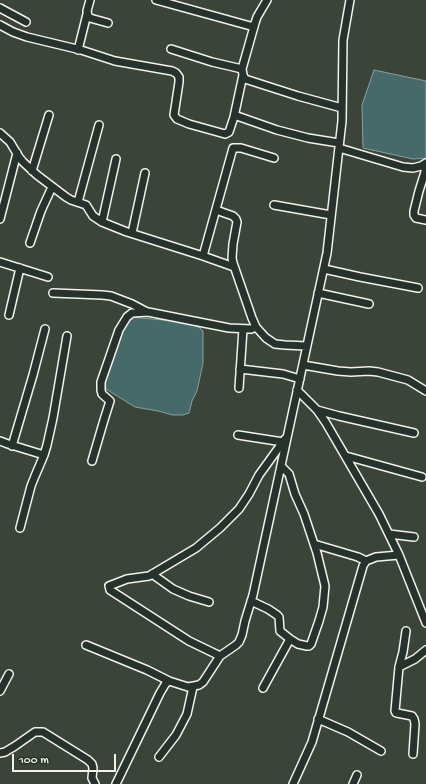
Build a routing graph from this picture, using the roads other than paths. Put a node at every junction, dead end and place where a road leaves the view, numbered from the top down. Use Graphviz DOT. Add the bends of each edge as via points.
graph roads {
  1 [pos="90,0"];
  2 [pos="156,0"];
  3 [pos="267,0"];
  4 [pos="350,0"];
  5 [pos="0,8"];
  6 [pos="87,14"];
  7 [pos="26,22"];
  8 [pos="108,23"];
  9 [pos="0,25"];
  10 [pos="254,27"];
  11 [pos="171,49"];
  12 [pos="78,50"];
  13 [pos="243,72"];
  14 [pos="342,108"];
  15 [pos="48,115"];
  16 [pos="234,118"];
  17 [pos="99,125"];
  18 [pos="0,133"];
  19 [pos="339,146"];
  20 [pos="16,153"];
  21 [pos="274,158"];
  22 [pos="116,159"];
  23 [pos="426,164"];
  24 [pos="32,171"];
  25 [pos="145,173"];
  26 [pos="52,187"];
  27 [pos="78,202"];
  28 [pos="274,205"];
  29 [pos="216,210"];
  30 [pos="331,215"];
  31 [pos="0,219"];
  32 [pos="426,220"];
  33 [pos="102,222"];
  34 [pos="132,233"];
  35 [pos="30,243"];
  36 [pos="203,256"];
  37 [pos="0,262"];
  38 [pos="234,267"];
  39 [pos="20,268"];
  40 [pos="324,269"];
  41 [pos="48,277"];
  42 [pos="418,288"];
  43 [pos="53,293"];
  44 [pos="318,293"];
  45 [pos="369,304"];
  46 [pos="148,312"];
  47 [pos="9,315"];
  48 [pos="256,327"];
  49 [pos="45,328"];
  50 [pos="243,329"];
  51 [pos="67,336"];
  52 [pos="307,346"];
  53 [pos="303,365"];
  54 [pos="240,369"];
  55 [pos="300,379"];
  56 [pos="239,388"];
  57 [pos="297,390"];
  58 [pos="426,390"];
  59 [pos="317,410"];
  60 [pos="414,432"];
  61 [pos="238,435"];
  62 [pos="285,439"];
  63 [pos="0,441"];
  64 [pos="12,446"];
  65 [pos="44,455"];
  66 [pos="346,456"];
  67 [pos="92,461"];
  68 [pos="281,466"];
  69 [pos="422,477"];
  70 [pos="20,528"];
  71 [pos="389,534"];
  72 [pos="414,537"];
  73 [pos="314,544"];
  74 [pos="399,555"];
  75 [pos="366,561"];
  76 [pos="152,574"];
  77 [pos="251,601"];
  78 [pos="210,602"];
  79 [pos="426,623"];
  80 [pos="406,631"];
  81 [pos="290,639"];
  82 [pos="86,645"];
  83 [pos="426,650"];
  84 [pos="220,656"];
  85 [pos="399,667"];
  86 [pos="9,674"];
  87 [pos="169,681"];
  88 [pos="193,687"];
  89 [pos="263,688"];
  90 [pos="0,691"];
  91 [pos="318,719"];
  92 [pos="381,751"];
  93 [pos="0,753"];
  94 [pos="413,754"];
  95 [pos="159,757"];
  96 [pos="357,775"];
  97 [pos="95,784"];
  98 [pos="116,784"];
  99 [pos="294,784"];
  100 [pos="353,784"];
  1 -- 6 [label="street"];
  2 -- 10 [label="street"];
  3 -- 10 [label="street"];
  4 -- 14 [label="street" via="343,40"];
  5 -- 7 [label="street"];
  6 -- 8 [label="street" via="90,18"];
  6 -- 12 [label="street"];
  9 -- 12 [label="street" via="27,37"];
  10 -- 13 [label="street"];
  11 -- 13 [label="street"];
  12 -- 16 [label="street" via="176,73 179,77 174,113 177,119 225,134 229,132"];
  13 -- 14 [label="street" via="245,79 249,81"];
  13 -- 16 [label="street"];
  14 -- 19 [label="street"];
  15 -- 24 [label="street"];
  16 -- 19 [label="street" via="237,116"];
  17 -- 27 [label="street"];
  18 -- 20 [label="street" via="10,142"];
  19 -- 23 [label="street" via="403,167 413,168"];
  19 -- 30 [label="street"];
  20 -- 24 [label="street"];
  20 -- 31 [label="street"];
  21 -- 29 [label="street" via="233,148"];
  22 -- 33 [label="street"];
  23 -- 32 [label="street" via="414,212 416,218"];
  24 -- 26 [label="street"];
  25 -- 34 [label="street"];
  26 -- 27 [label="street"];
  26 -- 35 [label="street"];
  27 -- 33 [label="street" via="86,205 93,216"];
  28 -- 30 [label="street"];
  29 -- 36 [label="street"];
  29 -- 38 [label="street" via="233,216 238,222 232,251"];
  30 -- 40 [label="street"];
  33 -- 34 [label="street"];
  34 -- 36 [label="street"];
  36 -- 38 [label="street"];
  37 -- 39 [label="street"];
  38 -- 48 [label="street"];
  39 -- 41 [label="street"];
  39 -- 47 [label="street"];
  40 -- 42 [label="street"];
  40 -- 44 [label="street"];
  43 -- 46 [label="street" via="111,296"];
  44 -- 45 [label="street"];
  44 -- 52 [label="street"];
  46 -- 50 [label="street"];
  46 -- 67 [label="street" via="132,313 119,330 101,382 102,394 110,401 110,405"];
  48 -- 50 [label="street"];
  48 -- 52 [label="street" via="275,344"];
  49 -- 64 [label="street"];
  50 -- 54 [label="street"];
  51 -- 65 [label="street"];
  52 -- 53 [label="street"];
  53 -- 55 [label="street"];
  53 -- 58 [label="street" via="338,371 378,372 408,380"];
  54 -- 55 [label="street" via="283,374"];
  54 -- 56 [label="street"];
  55 -- 57 [label="street"];
  57 -- 59 [label="street"];
  57 -- 62 [label="street"];
  59 -- 60 [label="street"];
  59 -- 66 [label="street"];
  61 -- 62 [label="street"];
  62 -- 68 [label="street"];
  62 -- 76 [label="street" via="230,519 196,548"];
  63 -- 64 [label="street"];
  64 -- 65 [label="street"];
  65 -- 70 [label="street" via="31,486"];
  66 -- 69 [label="street"];
  66 -- 71 [label="street"];
  68 -- 73 [label="street" via="289,474"];
  68 -- 77 [label="street"];
  71 -- 72 [label="street"];
  71 -- 74 [label="street"];
  73 -- 75 [label="street"];
  73 -- 81 [label="street" via="324,586 320,621 309,646"];
  74 -- 75 [label="street" via="376,557"];
  74 -- 79 [label="street"];
  75 -- 91 [label="street"];
  76 -- 78 [label="street" via="173,589"];
  76 -- 84 [label="street" via="127,579 109,588 189,641"];
  77 -- 81 [label="street" via="277,615 280,631"];
  77 -- 84 [label="street" via="239,642"];
  80 -- 85 [label="street"];
  81 -- 89 [label="street"];
  82 -- 87 [label="street"];
  83 -- 85 [label="street"];
  84 -- 88 [label="street" via="203,682"];
  85 -- 94 [label="street" via="395,711 414,719"];
  86 -- 90 [label="street"];
  87 -- 88 [label="street"];
  87 -- 98 [label="street" via="160,693"];
  88 -- 95 [label="street" via="187,714 176,735"];
  91 -- 92 [label="street"];
  91 -- 99 [label="street" via="312,742"];
  93 -- 97 [label="street" via="35,732 43,732 88,760 92,764 92,778"];
  96 -- 100 [label="street"];
}
